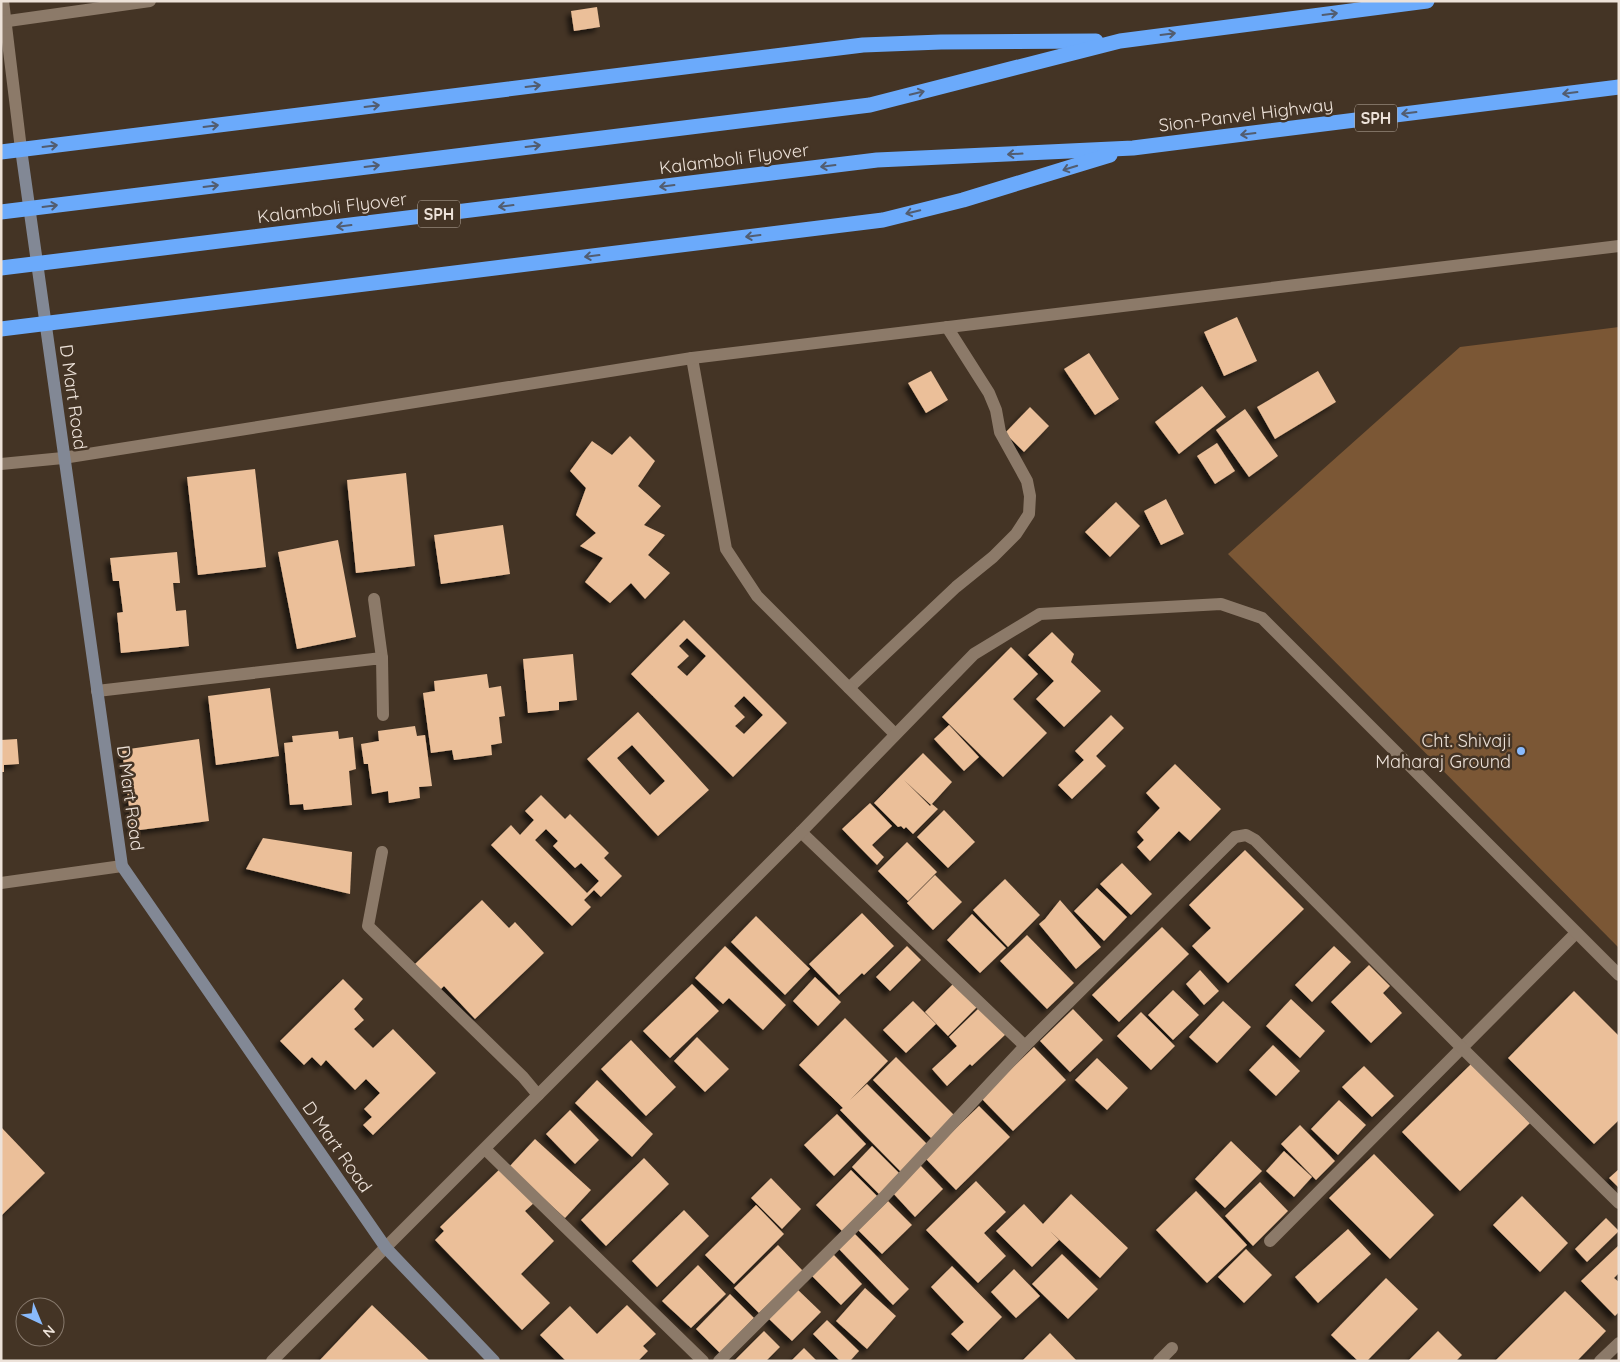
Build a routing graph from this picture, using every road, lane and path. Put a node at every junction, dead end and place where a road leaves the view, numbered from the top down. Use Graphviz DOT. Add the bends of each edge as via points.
graph roads {
  1 [pos="3,1"];
  2 [pos="150,1"];
  3 [pos="1427,1"];
  4 [pos="3,22"];
  5 [pos="1120,41"];
  6 [pos="1619,87"];
  7 [pos="1133,148"];
  8 [pos="21,149"];
  9 [pos="1,152"];
  10 [pos="877,160"];
  11 [pos="1,212"];
  12 [pos="1619,246"];
  13 [pos="1,268"];
  14 [pos="45,324"];
  15 [pos="947,327"];
  16 [pos="1,329"];
  17 [pos="692,358"];
  18 [pos="63,458"];
  19 [pos="1,464"];
  20 [pos="374,599"];
  21 [pos="382,658"];
  22 [pos="849,688"];
  23 [pos="97,691"];
  24 [pos="384,715"];
  25 [pos="895,734"];
  26 [pos="801,832"];
  27 [pos="382,852"];
  28 [pos="122,866"];
  29 [pos="1,883"];
  30 [pos="1576,933"];
  31 [pos="1619,976"];
  32 [pos="1025,1046"];
  33 [pos="1462,1048"];
  34 [pos="538,1095"];
  35 [pos="484,1149"];
  36 [pos="1619,1203"];
  37 [pos="1270,1241"];
  38 [pos="386,1248"];
  39 [pos="1619,1343"];
  40 [pos="1172,1348"];
  41 [pos="272,1361"];
  42 [pos="494,1361"];
  43 [pos="703,1361"];
  44 [pos="719,1361"];
  45 [pos="1159,1361"];
  46 [pos="1600,1361"];
  1 -- 4 [label="street"];
  2 -- 4 [label="street"];
  5 -- 3 [label="highway, one-way"];
  4 -- 8 [label="street"];
  8 -- 5 [label="highway, one-way" via="863,45"];
  11 -- 5 [label="highway, Kalamboli Flyover, one-way" via="870,105"];
  6 -- 7 [label="highway, Sion-Panvel Highway / SPH, one-way"];
  7 -- 10 [label="highway, Sion-Panvel Highway / SPH, one-way"];
  7 -- 14 [label="highway, one-way" via="963,200 884,220"];
  8 -- 9 [label="highway"];
  8 -- 14 [label="main road, D Mart Road"];
  10 -- 13 [label="highway, Kalamboli Flyover / SPH, one-way"];
  12 -- 15 [label="street"];
  14 -- 16 [label="highway"];
  14 -- 18 [label="main road, D Mart Road"];
  15 -- 17 [label="street"];
  15 -- 22 [label="street" via="989,393 1000,432 1027,481 1029,514 1016,534 993,557 956,587"];
  17 -- 18 [label="street"];
  17 -- 22 [label="street" via="726,548 757,596"];
  18 -- 19 [label="street"];
  18 -- 23 [label="main road, D Mart Road"];
  20 -- 21 [label="street"];
  21 -- 23 [label="street"];
  21 -- 24 [label="street"];
  22 -- 25 [label="street"];
  23 -- 28 [label="main road, D Mart Road"];
  25 -- 26 [label="street"];
  25 -- 30 [label="street" via="974,654 1040,614 1221,604 1262,618"];
  26 -- 32 [label="street"];
  26 -- 34 [label="street"];
  27 -- 34 [label="street" via="368,926"];
  28 -- 29 [label="street"];
  28 -- 38 [label="main road, D Mart Road"];
  30 -- 31 [label="street"];
  30 -- 33 [label="street"];
  32 -- 33 [label="street" via="1235,837 1246,835 1262,846"];
  32 -- 44 [label="street" via="882,1199"];
  33 -- 36 [label="street"];
  33 -- 37 [label="street"];
  34 -- 35 [label="street"];
  35 -- 38 [label="street"];
  35 -- 43 [label="street"];
  38 -- 41 [label="street"];
  38 -- 42 [label="main road, D Mart Road"];
  39 -- 46 [label="street"];
  40 -- 45 [label="street"];
}
